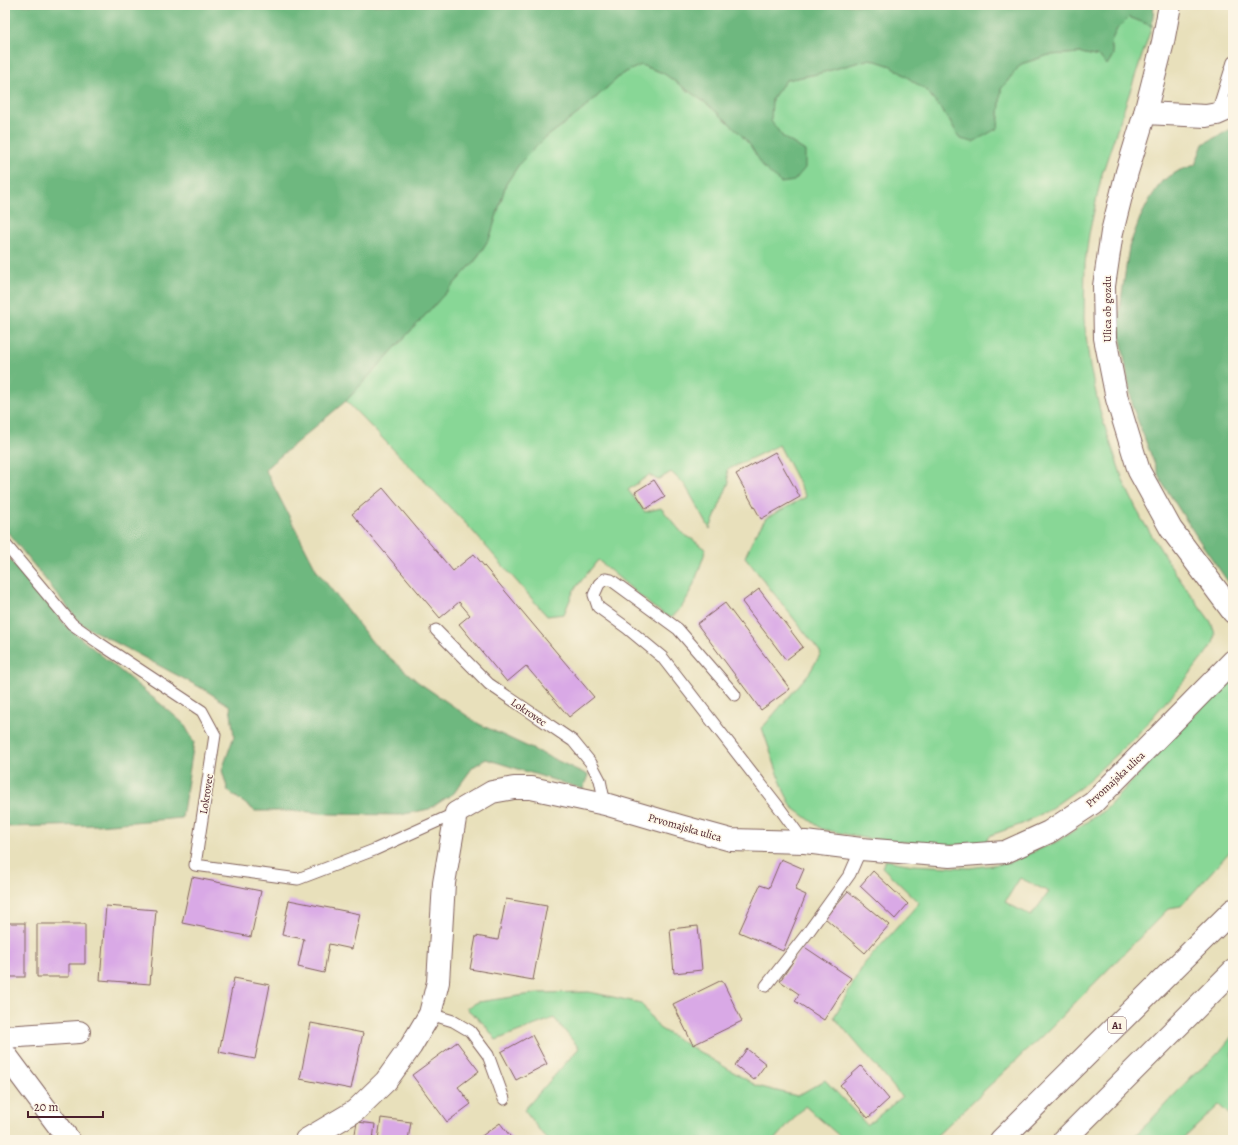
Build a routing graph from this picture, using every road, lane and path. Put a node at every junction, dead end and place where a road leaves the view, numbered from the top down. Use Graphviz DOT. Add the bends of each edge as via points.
graph roads {
  1 [pos="1170,5"];
  2 [pos="1233,62"];
  3 [pos="1225,110"];
  4 [pos="1145,113"];
  5 [pos="5,544"];
  6 [pos="1233,612"];
  7 [pos="436,630"];
  8 [pos="1233,661"];
  9 [pos="735,695"];
  10 [pos="605,804"];
  11 [pos="456,813"];
  12 [pos="805,842"];
  13 [pos="861,849"];
  14 [pos="1233,910"];
  15 [pos="1233,971"];
  16 [pos="766,986"];
  17 [pos="430,1014"];
  18 [pos="79,1032"];
  19 [pos="5,1037"];
  20 [pos="5,1054"];
  21 [pos="504,1099"];
  22 [pos="69,1140"];
  23 [pos="306,1140"];
  24 [pos="1001,1140"];
  25 [pos="1064,1140"];
  1 -- 4 [label="main road, Ulica ob gozdu"];
  2 -- 3 [label="lane"];
  3 -- 4 [label="main road" via="1206,116"];
  4 -- 6 [label="main road, Ulica ob gozdu" via="1112,232 1104,286 1105,338 1117,399 1139,471 1171,529"];
  5 -- 11 [label="lane, Lokrovec" via="72,624 202,711 215,735 195,865 298,880 374,850"];
  7 -- 10 [label="lane, Lokrovec" via="489,684 573,741 591,763 600,780"];
  8 -- 13 [label="main road, Prvomajska ulica" via="1093,803 1049,832 1005,852 950,856"];
  9 -- 12 [label="lane" via="678,629 611,580 604,579 599,584 594,595 598,607 662,657"];
  10 -- 11 [label="main road, Prvomajska ulica" via="531,788 514,788 492,792"];
  10 -- 12 [label="main road, Prvomajska ulica" via="731,840"];
  11 -- 17 [label="main road" via="444,883 438,982"];
  12 -- 13 [label="main road, Prvomajska ulica"];
  13 -- 16 [label="lane" via="850,874"];
  14 -- 24 [label="main road, A1"];
  15 -- 25 [label="main road"];
  17 -- 21 [label="lane" via="453,1021 470,1031 488,1056"];
  17 -- 23 [label="main road" via="386,1081 355,1111"];
  18 -- 19 [label="main road"];
  20 -- 22 [label="main road"];
}
